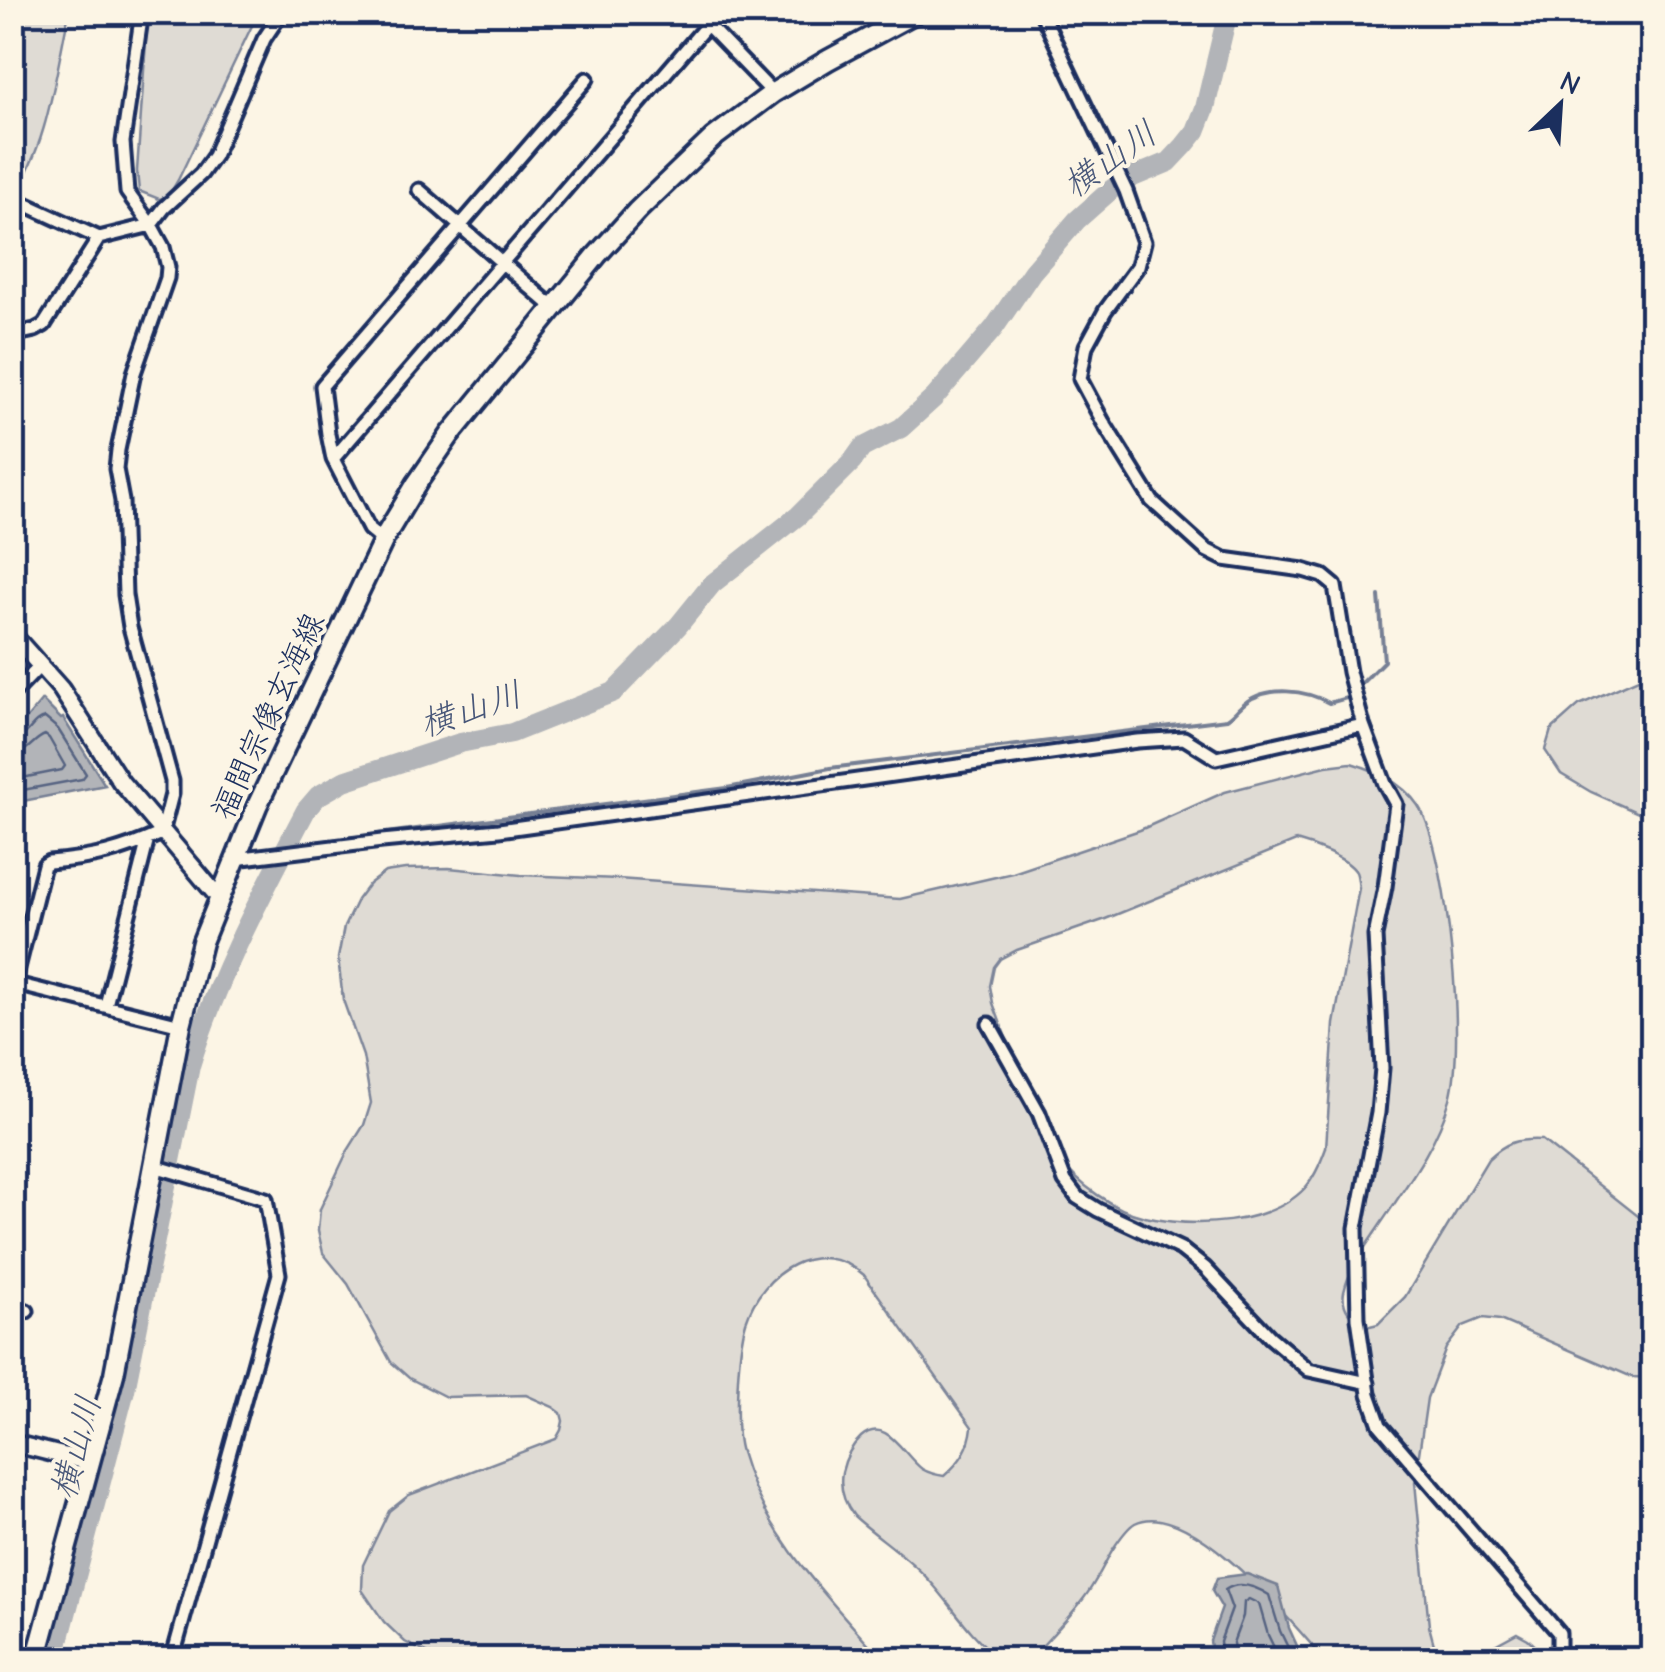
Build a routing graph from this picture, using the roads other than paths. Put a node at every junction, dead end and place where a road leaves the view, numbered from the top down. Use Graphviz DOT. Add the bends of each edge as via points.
graph roads {
  1 [pos="142,12"];
  2 [pos="282,12"];
  3 [pos="696,12"];
  4 [pos="916,12"];
  5 [pos="1041,12"];
  6 [pos="707,25"];
  7 [pos="587,79"];
  8 [pos="772,93"];
  9 [pos="419,190"];
  10 [pos="12,198"];
  11 [pos="151,225"];
  12 [pos="460,226"];
  13 [pos="99,238"];
  14 [pos="502,262"];
  15 [pos="554,308"];
  16 [pos="12,335"];
  17 [pos="333,459"];
  18 [pos="383,541"];
  19 [pos="12,634"];
  20 [pos="42,665"];
  21 [pos="12,695"];
  22 [pos="1363,726"];
  23 [pos="155,836"];
  24 [pos="235,859"];
  25 [pos="219,898"];
  26 [pos="14,984"];
  27 [pos="106,1005"];
  28 [pos="181,1024"];
  29 [pos="989,1024"];
  30 [pos="154,1166"];
  31 [pos="12,1306"];
  32 [pos="27,1310"];
  33 [pos="1368,1382"];
  34 [pos="12,1443"];
  35 [pos="89,1462"];
  36 [pos="36,1660"];
  37 [pos="172,1660"];
  38 [pos="1559,1660"];
  1 -- 11 [label="street" via="123,142 127,192"];
  2 -- 11 [label="street" via="214,156"];
  3 -- 6 [label="street"];
  4 -- 8 [label="main road, 福間宗像玄海線"];
  5 -- 22 [label="street" via="1144,242 1138,266 1086,346 1080,379 1152,501 1206,550 1224,559 1303,570 1335,586"];
  6 -- 8 [label="street"];
  6 -- 14 [label="street"];
  7 -- 12 [label="street"];
  8 -- 15 [label="main road, 福間宗像玄海線" via="637,211"];
  9 -- 12 [label="street"];
  10 -- 13 [label="street"];
  11 -- 13 [label="street"];
  11 -- 23 [label="street" via="166,256 167,278 134,373 116,469 130,627 172,780"];
  12 -- 14 [label="street"];
  12 -- 17 [label="street" via="322,386"];
  13 -- 16 [label="street" via="44,324"];
  14 -- 15 [label="street"];
  14 -- 17 [label="street"];
  15 -- 18 [label="main road, 福間宗像玄海線" via="450,435"];
  17 -- 18 [label="street" via="369,528"];
  18 -- 24 [label="main road, 福間宗像玄海線"];
  19 -- 20 [label="street"];
  20 -- 21 [label="street"];
  20 -- 23 [label="street"];
  22 -- 24 [label="street" via="1216,758 1184,738 1137,741 498,830"];
  22 -- 33 [label="street" via="1396,804 1375,936 1378,1113 1356,1228"];
  23 -- 25 [label="street"];
  23 -- 26 [label="street" via="94,858 44,865"];
  23 -- 27 [label="street"];
  24 -- 25 [label="main road, 福間宗像玄海線"];
  25 -- 28 [label="main road, 福間宗像玄海線"];
  26 -- 27 [label="street"];
  27 -- 28 [label="street"];
  28 -- 30 [label="main road, 福間宗像玄海線"];
  29 -- 33 [label="street" via="1077,1197 1181,1249 1309,1370"];
  30 -- 35 [label="main road, 福間宗像玄海線" via="130,1303"];
  30 -- 37 [label="street" via="266,1198 279,1274"];
  31 -- 32 [label="street"];
  33 -- 38 [label="street" via="1380,1425 1559,1633"];
  34 -- 35 [label="street"];
  35 -- 36 [label="main road, 福間宗像玄海線"];
}
